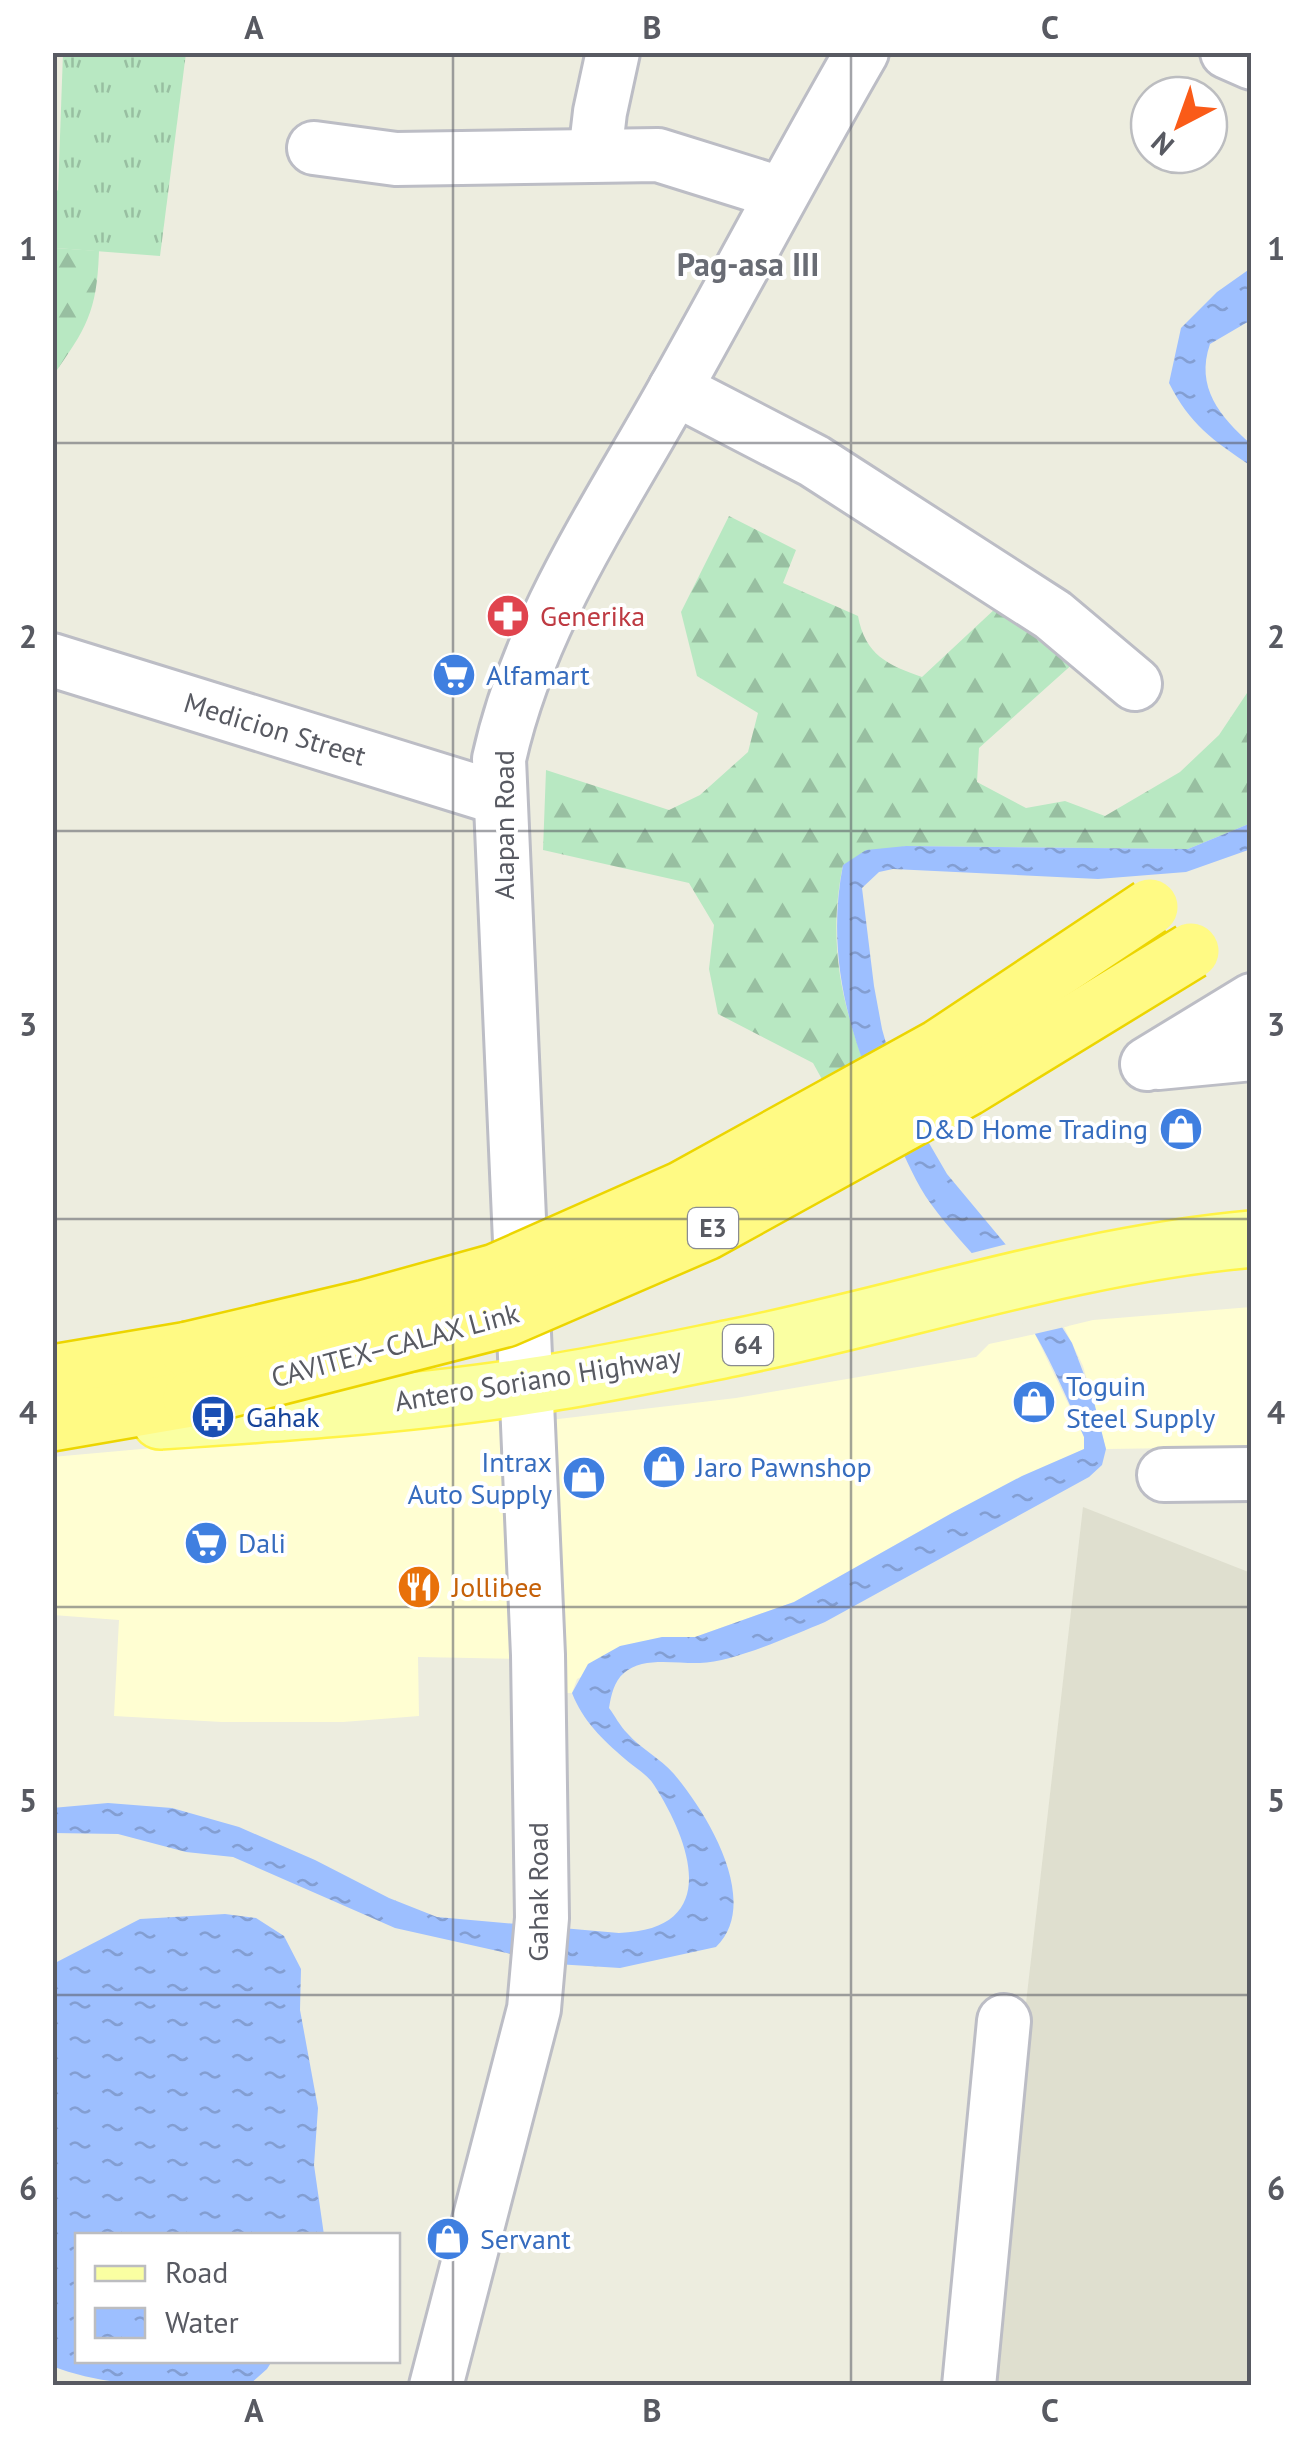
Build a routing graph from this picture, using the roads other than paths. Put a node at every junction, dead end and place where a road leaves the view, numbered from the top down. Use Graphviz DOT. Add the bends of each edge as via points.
graph roads {
  1 [pos="612,52"];
  2 [pos="862,52"];
  3 [pos="1228,52"];
  4 [pos="1252,64"];
  5 [pos="314,148"];
  6 [pos="596,155"];
  7 [pos="780,193"];
  8 [pos="675,389"];
  9 [pos="52,660"];
  10 [pos="1135,684"];
  11 [pos="498,798"];
  12 [pos="1150,907"];
  13 [pos="1191,951"];
  14 [pos="1252,1000"];
  15 [pos="1252,1054"];
  16 [pos="1252,1240"];
  17 [pos="52,1372"];
  18 [pos="525,1387"];
  19 [pos="52,1425"];
  20 [pos="1252,1474"];
  21 [pos="1164,1475"];
  22 [pos="1004,2021"];
  23 [pos="436,2386"];
  24 [pos="970,2386"];
  1 -- 6 [label="street"];
  2 -- 7 [label="street, Alapan Road"];
  3 -- 4 [label="street"];
  5 -- 6 [label="street" via="396,158"];
  6 -- 7 [label="street" via="658,155"];
  7 -- 8 [label="street, Alapan Road"];
  8 -- 10 [label="street" via="814,461 1053,615"];
  8 -- 11 [label="street, Alapan Road" via="526,664 498,760"];
  9 -- 11 [label="street, Medicion Street"];
  11 -- 18 [label="street, Alapan Road"];
  12 -- 17 [label="highway, CAVITEX–CALAX Link / E3, bridge" via="923,1056 681,1190 496,1272 206,1346"];
  13 -- 19 [label="highway, CAVITEX–CALAX Link / E3, bridge" via="967,1088 706,1232 505,1319 190,1399"];
  14 -- 15 [label="street" via="1147,1064"];
  16 -- 18 [label="main road, Antero Soriano Highway / 64" via="1150,1253 736,1348"];
  18 -- 19 [label="main road, Antero Soriano Highway / 64" via="307,1412"];
  18 -- 23 [label="street, Gahak Road" via="538,1655 540,1942 534,2009"];
  20 -- 21 [label="street"];
  22 -- 24 [label="street"];
}
